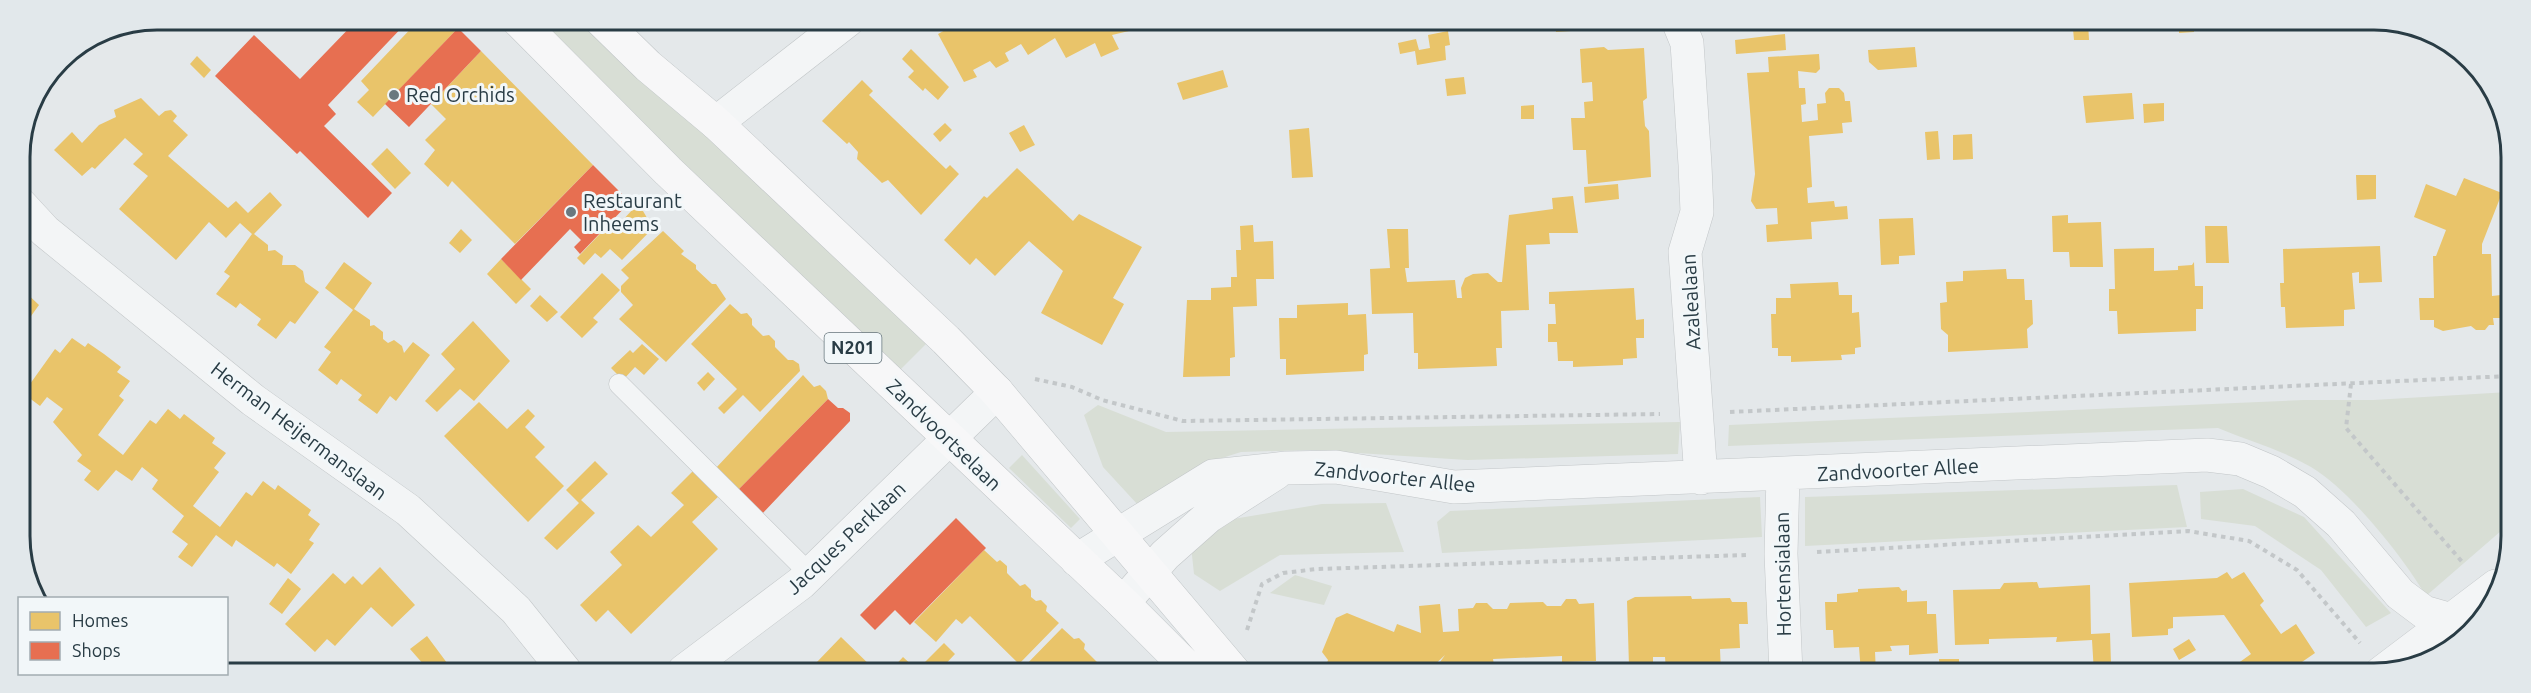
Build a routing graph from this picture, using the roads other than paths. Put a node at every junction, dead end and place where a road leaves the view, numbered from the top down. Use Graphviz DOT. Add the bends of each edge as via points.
graph roads {
  1 [pos="528,30"];
  2 [pos="611,30"];
  3 [pos="835,30"];
  4 [pos="1682,30"];
  5 [pos="716,123"];
  6 [pos="30,215"];
  7 [pos="619,384"];
  8 [pos="998,392"];
  9 [pos="949,440"];
  10 [pos="1286,468"];
  11 [pos="1783,475"];
  12 [pos="1701,478"];
  13 [pos="1118,535"];
  14 [pos="1077,560"];
  15 [pos="1150,572"];
  16 [pos="810,574"];
  17 [pos="1123,603"];
  18 [pos="2476,605"];
  19 [pos="2401,660"];
  20 [pos="559,663"];
  21 [pos="694,663"];
  22 [pos="1183,663"];
  23 [pos="1226,663"];
  24 [pos="1785,663"];
  1 -- 9 [label="main road, Zandvoortselaan / N201" via="668,171"];
  2 -- 5 [label="main road"];
  3 -- 5 [label="street"];
  4 -- 12 [label="street, Azalealaan" via="1687,43 1695,165 1697,212 1685,252"];
  5 -- 8 [label="main road"];
  6 -- 20 [label="street, Herman Heijermanslaan" via="254,400 408,510 516,610"];
  7 -- 16 [label="lane"];
  8 -- 9 [label="street, Jacques Perklaan"];
  8 -- 13 [label="main road"];
  9 -- 14 [label="main road, Zandvoortselaan / N201"];
  9 -- 16 [label="street, Jacques Perklaan"];
  10 -- 12 [label="street, Zandvoorter Allee" via="1336,467 1454,487"];
  10 -- 13 [label="street, Zandvoorter Allee" via="1213,476"];
  10 -- 15 [label="street, Zandvoorter Allee" via="1209,516"];
  11 -- 12 [label="street, Zandvoorter Allee"];
  11 -- 18 [label="street, Zandvoorter Allee" via="2207,455 2240,459 2305,492 2341,524 2400,594 2424,612"];
  11 -- 24 [label="street, Hortensialaan" via="1780,554"];
  13 -- 14 [label="street, Zandvoorter Allee"];
  13 -- 15 [label="main road"];
  14 -- 17 [label="main road, Zandvoortselaan / N201"];
  15 -- 17 [label="street, Zandvoorter Allee"];
  15 -- 23 [label="main road"];
  16 -- 21 [label="street, Jacques Perklaan"];
  17 -- 22 [label="main road, Zandvoortselaan / N201"];
  18 -- 19 [label="street"];
}
